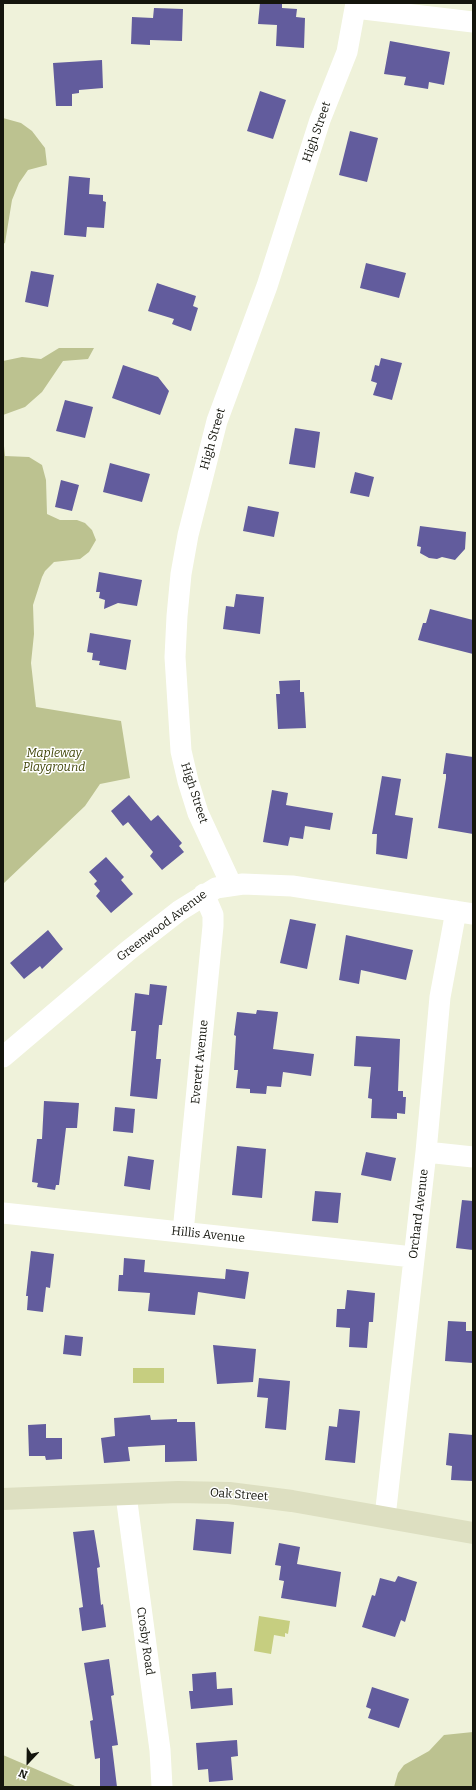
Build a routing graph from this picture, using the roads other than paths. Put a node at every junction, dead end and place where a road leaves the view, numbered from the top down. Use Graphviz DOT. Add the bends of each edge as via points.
graph roads {
  1 [pos="356,5"];
  2 [pos="473,22"];
  3 [pos="231,884"];
  4 [pos="204,894"];
  5 [pos="465,913"];
  6 [pos="3,1057"];
  7 [pos="426,1152"];
  8 [pos="473,1157"];
  9 [pos="3,1213"];
  10 [pos="183,1232"];
  11 [pos="413,1257"];
  12 [pos="126,1495"];
  13 [pos="3,1499"];
  14 [pos="385,1517"];
  15 [pos="473,1533"];
  16 [pos="162,1787"];
  1 -- 2 [label="street"];
  1 -- 3 [label="street, High Street" via="347,52 318,127 267,286 217,421 188,535 181,574 175,657 181,751 198,813"];
  3 -- 4 [label="street, Greenwood Avenue"];
  3 -- 5 [label="street, Greenwood Avenue" via="292,886"];
  4 -- 6 [label="street, Greenwood Avenue" via="129,950"];
  4 -- 10 [label="street, Everett Avenue" via="213,915 213,926"];
  5 -- 7 [label="street, Orchard Avenue" via="440,997"];
  7 -- 8 [label="street"];
  7 -- 11 [label="street, Orchard Avenue"];
  9 -- 10 [label="street, Hillis Avenue"];
  10 -- 11 [label="street, Hillis Avenue"];
  11 -- 14 [label="street, Orchard Avenue"];
  12 -- 13 [label="street, Oak Street"];
  12 -- 14 [label="street, Oak Street" via="194,1492 248,1495"];
  12 -- 16 [label="street, Crosby Road" via="160,1750"];
  14 -- 15 [label="street, Oak Street"];
}
